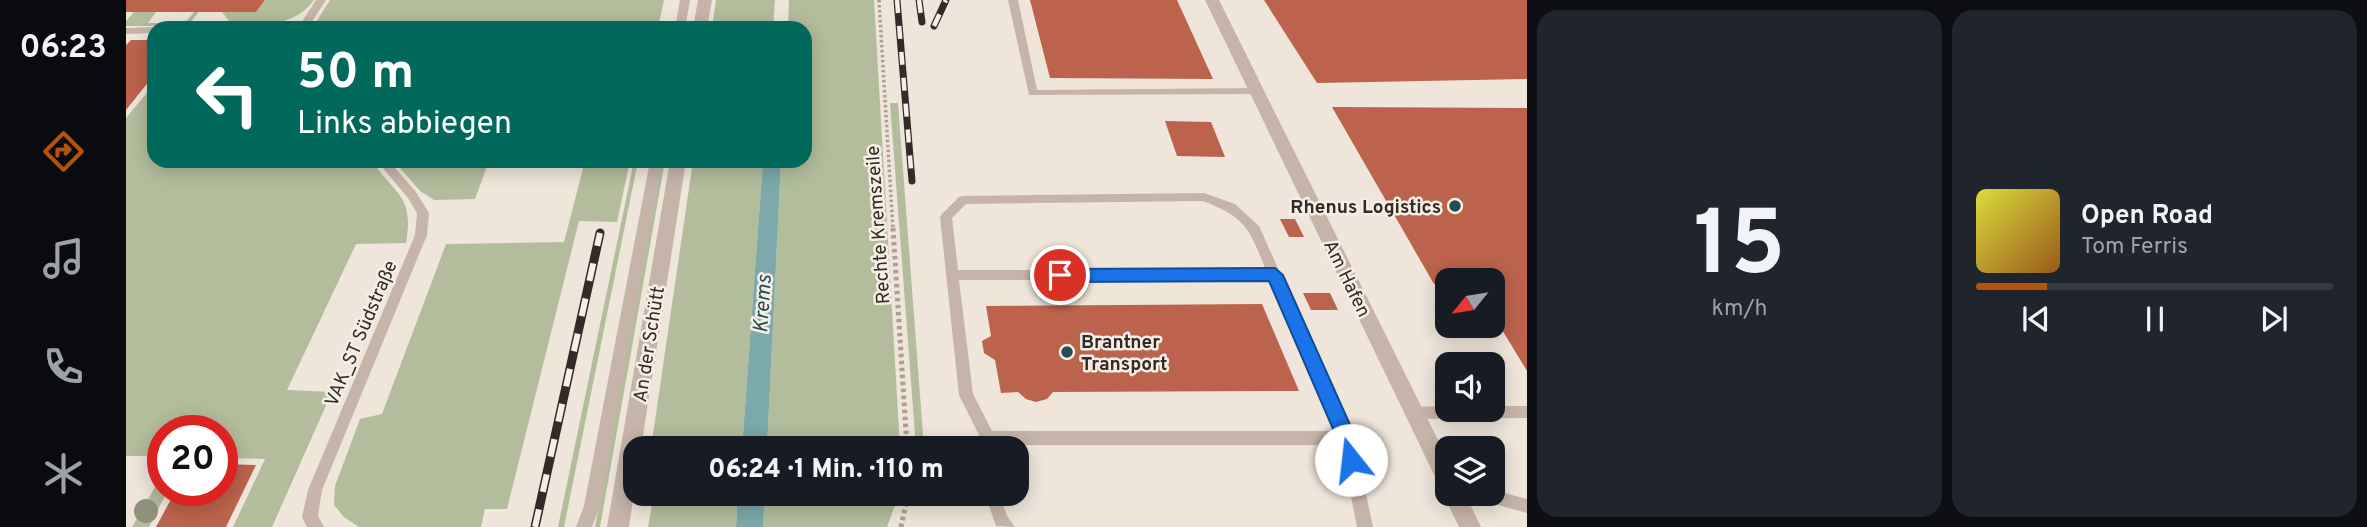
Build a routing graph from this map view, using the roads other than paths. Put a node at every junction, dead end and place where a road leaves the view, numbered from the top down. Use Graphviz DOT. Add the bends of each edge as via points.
graph roads {
  1 [pos="321,0"];
  2 [pos="685,0"];
  3 [pos="705,0"];
  4 [pos="1013,0"];
  5 [pos="1212,0"];
  6 [pos="308,21"];
  7 [pos="681,21"];
  8 [pos="701,21"];
  9 [pos="147,30"];
  10 [pos="126,31"];
  11 [pos="1256,91"];
  12 [pos="389,168"];
  13 [pos="655,168"];
  14 [pos="677,168"];
  15 [pos="953,275"];
  16 [pos="1275,275"];
  17 [pos="1527,412"];
  18 [pos="1414,413"];
  19 [pos="985,436"];
  20 [pos="1347,438"];
  21 [pos="1029,442"];
  22 [pos="1435,456"];
  23 [pos="1505,500"];
  24 [pos="996,506"];
  25 [pos="1460,506"];
  26 [pos="1527,506"];
  27 [pos="316,527"];
  28 [pos="584,527"];
  29 [pos="618,527"];
  30 [pos="1007,527"];
  31 [pos="1365,527"];
  32 [pos="1470,527"];
  1 -- 6 [label="lane"];
  2 -- 7 [label="lane"];
  3 -- 8 [label="street"];
  4 -- 11 [label="lane" via="1033,93"];
  5 -- 11 [label="street, Am Hafen"];
  9 -- 10 [label="lane"];
  11 -- 18 [label="street, Am Hafen"];
  12 -- 27 [label="lane, VAK_ST Südstraße" via="423,213 421,235 315,491 310,517"];
  13 -- 28 [label="lane" via="592,506"];
  14 -- 29 [label="street, An der Schütt"];
  15 -- 16 [label="lane"];
  15 -- 16 [label="lane" via="946,217 963,200 1204,197 1231,206 1253,226"];
  15 -- 19 [label="lane" via="966,395"];
  16 -- 20 [label="lane"];
  17 -- 18 [label="lane"];
  18 -- 22 [label="street, Am Hafen"];
  20 -- 21 [label="lane"];
  20 -- 31 [label="lane"];
  23 -- 26 [label="lane"];
  24 -- 30 [label="lane"];
  25 -- 32 [label="street, Am Hafen"];
}
